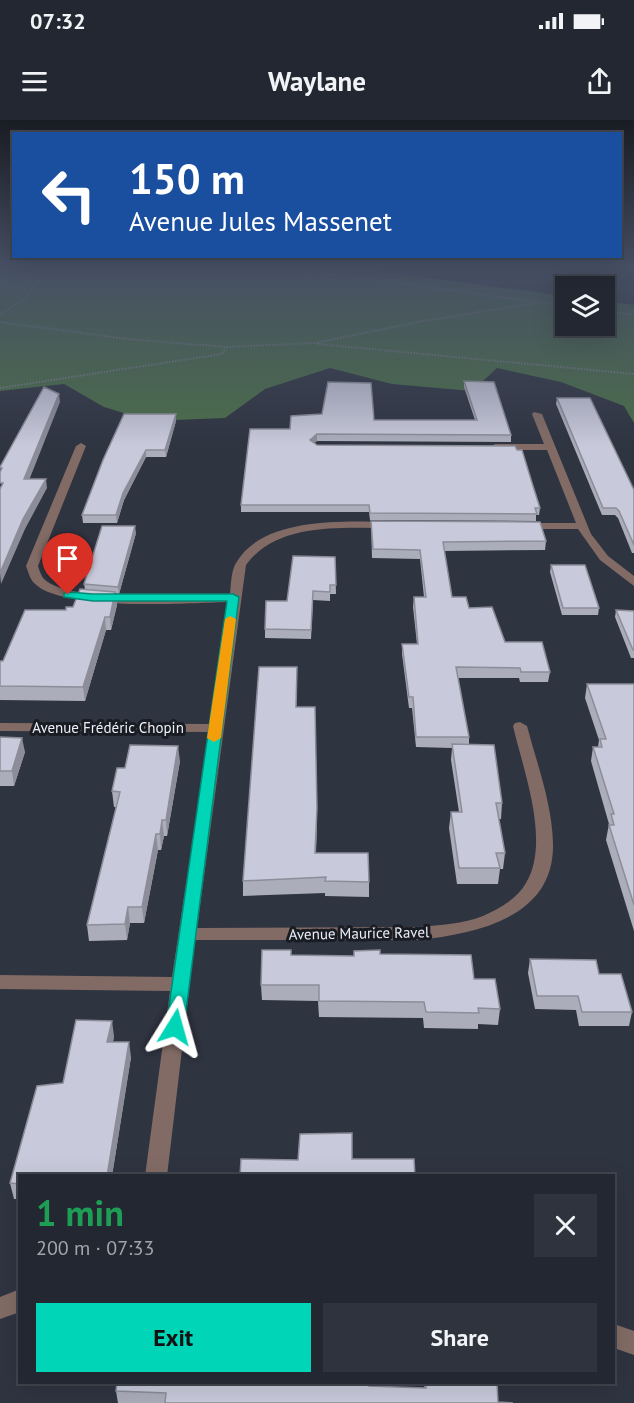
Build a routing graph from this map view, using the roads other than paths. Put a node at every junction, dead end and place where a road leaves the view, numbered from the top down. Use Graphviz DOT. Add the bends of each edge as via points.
graph roads {
  1 [pos="537,414"];
  2 [pos="81,446"];
  3 [pos="479,447"];
  4 [pos="549,447"];
  5 [pos="408,525"];
  6 [pos="500,526"];
  7 [pos="581,526"];
  8 [pos="634,582"];
  9 [pos="233,597"];
  10 [pos="520,726"];
  11 [pos="0,727"];
  12 [pos="215,728"];
  13 [pos="187,934"];
  14 [pos="0,982"];
  15 [pos="181,984"];
  16 [pos="156,1174"];
  17 [pos="18,1301"];
  18 [pos="0,1308"];
  19 [pos="615,1336"];
  20 [pos="634,1343"];
  1 -- 4 [label="street"];
  2 -- 9 [label="street" via="32,566 38,581 53,590 80,597"];
  3 -- 4 [label="street"];
  4 -- 7 [label="street"];
  5 -- 9 [label="street" via="322,526 269,540 242,561"];
  6 -- 7 [label="street"];
  7 -- 8 [label="street" via="604,558"];
  9 -- 12 [label="street"];
  10 -- 13 [label="street, Avenue Maurice Ravel" via="542,826 544,856 533,886 504,913 483,922 431,933"];
  11 -- 12 [label="street, Avenue Frédéric Chopin"];
  12 -- 13 [label="street"];
  13 -- 15 [label="street"];
  14 -- 15 [label="street"];
  15 -- 16 [label="street"];
  17 -- 18 [label="street"];
  19 -- 20 [label="street"];
}
